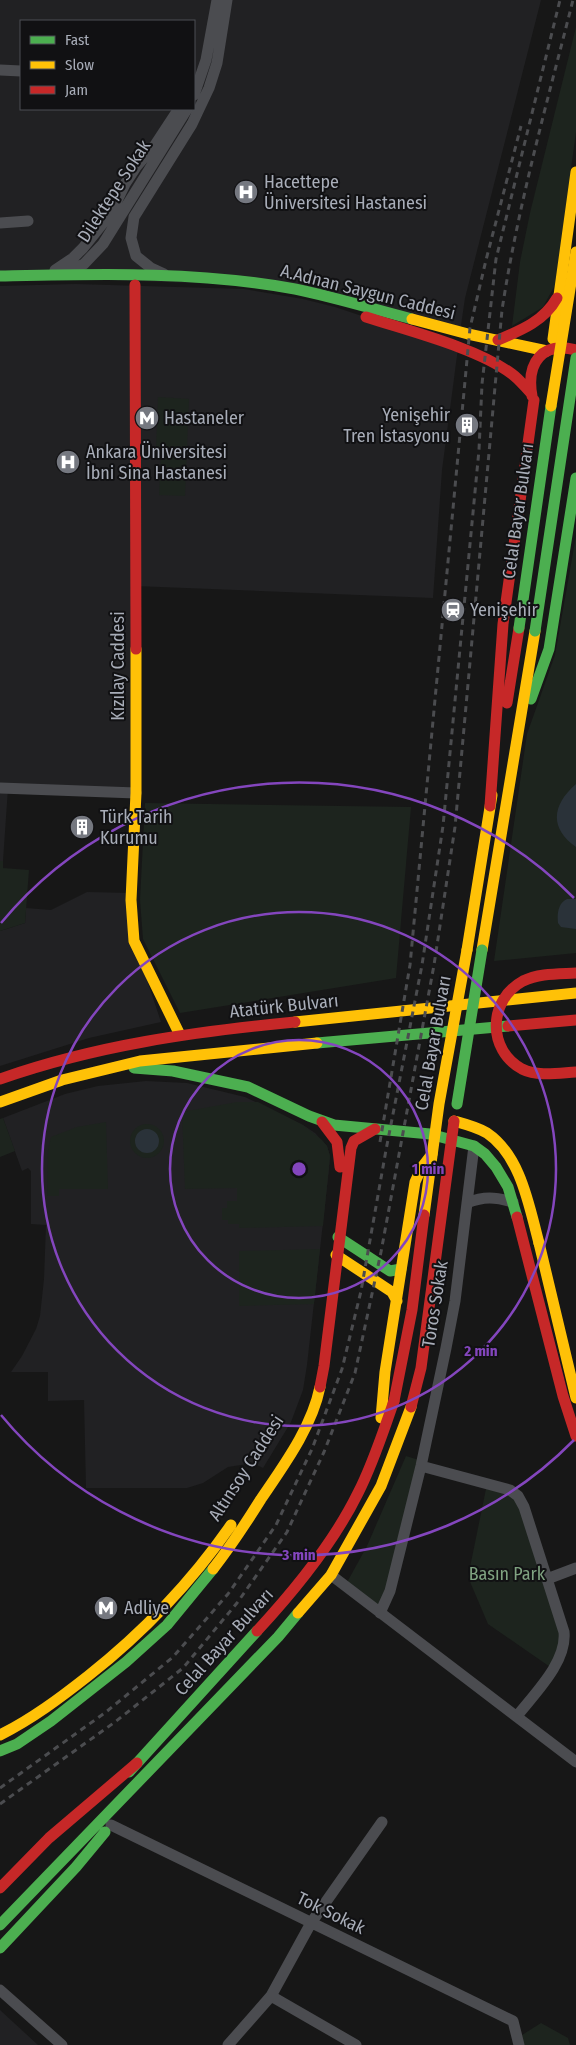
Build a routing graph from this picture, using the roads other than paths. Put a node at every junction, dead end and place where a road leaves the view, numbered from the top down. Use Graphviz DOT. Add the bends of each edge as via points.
graph roads {
  1 [pos="209,0"];
  2 [pos="216,0"];
  3 [pos="227,0"];
  4 [pos="232,0"];
  5 [pos="0,70"];
  6 [pos="20,71"];
  7 [pos="195,78"];
  8 [pos="195,92"];
  9 [pos="178,110"];
  10 [pos="186,110"];
  11 [pos="576,172"];
  12 [pos="28,222"];
  13 [pos="0,223"];
  14 [pos="576,252"];
  15 [pos="150,262"];
  16 [pos="56,273"];
  17 [pos="0,276"];
  18 [pos="172,277"];
  19 [pos="0,286"];
  20 [pos="135,286"];
  21 [pos="560,292"];
  22 [pos="498,340"];
  23 [pos="549,350"];
  24 [pos="576,350"];
  25 [pos="576,358"];
  26 [pos="532,397"];
  27 [pos="576,412"];
  28 [pos="576,478"];
  29 [pos="520,722"];
  30 [pos="0,788"];
  31 [pos="136,793"];
  32 [pos="490,806"];
  33 [pos="576,973"];
  34 [pos="576,993"];
  35 [pos="576,1020"];
  36 [pos="180,1035"];
  37 [pos="108,1068"];
  38 [pos="576,1072"];
  39 [pos="0,1080"];
  40 [pos="0,1102"];
  41 [pos="437,1118"];
  42 [pos="454,1121"];
  43 [pos="322,1122"];
  44 [pos="375,1129"];
  45 [pos="474,1146"];
  46 [pos="432,1154"];
  47 [pos="514,1202"];
  48 [pos="467,1203"];
  49 [pos="335,1237"];
  50 [pos="332,1254"];
  51 [pos="402,1269"];
  52 [pos="397,1301"];
  53 [pos="576,1398"];
  54 [pos="576,1436"];
  55 [pos="379,1446"];
  56 [pos="421,1466"];
  57 [pos="576,1568"];
  58 [pos="332,1575"];
  59 [pos="547,1579"];
  60 [pos="171,1601"];
  61 [pos="180,1610"];
  62 [pos="380,1613"];
  63 [pos="517,1716"];
  64 [pos="0,1736"];
  65 [pos="0,1751"];
  66 [pos="140,1760"];
  67 [pos="576,1762"];
  68 [pos="149,1770"];
  69 [pos="382,1822"];
  70 [pos="110,1826"];
  71 [pos="60,1844"];
  72 [pos="0,1888"];
  73 [pos="311,1923"];
  74 [pos="0,1924"];
  75 [pos="0,1948"];
  76 [pos="0,1990"];
  77 [pos="271,1996"];
  78 [pos="62,2045"];
  79 [pos="228,2045"];
  80 [pos="356,2045"];
  81 [pos="519,2045"];
  1 -- 7 [label="street"];
  2 -- 8 [label="street" via="206,60"];
  3 -- 18 [label="street, Dilektepe Sokak" via="217,63 209,88 192,124 138,209 132,227 136,256 151,268"];
  4 -- 15 [label="street" via="226,46 208,102 138,220 138,249"];
  5 -- 6 [label="street"];
  9 -- 16 [label="street" via="124,184 111,213 83,248"];
  10 -- 16 [label="street, Dilektepe Sokak" via="103,244 78,268"];
  11 -- 21 [label="main road"];
  12 -- 13 [label="street"];
  14 -- 32 [label="main road, Celal Bayar Bulvarı, bridge"];
  16 -- 17 [label="main road, A.Adnan Saygun Caddesi"];
  16 -- 18 [label="main road, A.Adnan Saygun Caddesi"];
  18 -- 22 [label="main road, A.Adnan Saygun Caddesi" via="245,282 305,291"];
  19 -- 20 [label="main road, A.Adnan Saygun Caddesi"];
  20 -- 26 [label="main road, A.Adnan Saygun Caddesi" via="244,289 303,298 476,354 505,368"];
  20 -- 31 [label="main road, Kızılay Caddesi"];
  21 -- 22 [label="main road" via="548,314"];
  21 -- 23 [label="main road"];
  22 -- 23 [label="main road, A.Adnan Saygun Caddesi"];
  23 -- 24 [label="main road, A.Adnan Saygun Caddesi" via="566,347"];
  23 -- 26 [label="main road" via="531,369 529,385"];
  25 -- 29 [label="main road, Celal Bayar Bulvarı, bridge"];
  26 -- 27 [label="main road, A.Adnan Saygun Caddesi" via="546,411 554,414"];
  26 -- 32 [label="main road" via="503,624"];
  28 -- 29 [label="main road" via="549,649 536,689"];
  29 -- 42 [label="main road, Celal Bayar Bulvarı, bridge"];
  30 -- 31 [label="street"];
  31 -- 36 [label="main road, Kızılay Caddesi" via="131,900 134,941"];
  32 -- 41 [label="main road, Celal Bayar Bulvarı, bridge"];
  33 -- 38 [label="main road, bridge" via="533,977 515,986 500,1001 494,1027 499,1045 510,1060 525,1070"];
  34 -- 36 [label="main road, Atatürk Bulvarı"];
  35 -- 37 [label="main road" via="382,1036 140,1061"];
  36 -- 39 [label="main road, Atatürk Bulvarı" via="93,1050"];
  37 -- 40 [label="main road"];
  37 -- 43 [label="main road" via="173,1071 248,1087"];
  41 -- 42 [label="main road"];
  41 -- 46 [label="main road, Celal Bayar Bulvarı, bridge"];
  42 -- 53 [label="main road, bridge" via="488,1133 506,1153 520,1177"];
  42 -- 58 [label="main road, Celal Bayar Bulvarı, bridge" via="421,1368 411,1408 380,1486"];
  43 -- 44 [label="main road"];
  43 -- 49 [label="main road, Altınsoy Caddesi" via="340,1147"];
  44 -- 45 [label="main road" via="446,1137"];
  44 -- 49 [label="main road, Altınsoy Caddesi" via="354,1141 350,1148"];
  45 -- 47 [label="main road" via="496,1167"];
  45 -- 48 [label="street, Toros Sokak"];
  46 -- 51 [label="main road" via="415,1182"];
  46 -- 55 [label="main road, Celal Bayar Bulvarı, bridge" via="404,1363"];
  47 -- 48 [label="street" via="493,1197"];
  47 -- 54 [label="main road"];
  48 -- 56 [label="street, Toros Sokak" via="455,1301"];
  49 -- 50 [label="main road, Altınsoy Caddesi"];
  49 -- 51 [label="main road" via="390,1271"];
  50 -- 52 [label="main road" via="392,1292"];
  50 -- 60 [label="main road, Altınsoy Caddesi" via="310,1392 297,1425 218,1545"];
  50 -- 61 [label="main road, Altınsoy Caddesi" via="324,1366 318,1396 304,1430 227,1551"];
  51 -- 52 [label="main road"];
  52 -- 55 [label="main road" via="385,1372"];
  55 -- 66 [label="main road, Celal Bayar Bulvarı" via="358,1494 290,1595"];
  56 -- 59 [label="street" via="510,1490 518,1496"];
  56 -- 62 [label="street, Toros Sokak" via="390,1591"];
  57 -- 59 [label="street"];
  58 -- 62 [label="street"];
  58 -- 68 [label="main road, Celal Bayar Bulvarı" via="278,1638"];
  59 -- 63 [label="street" via="564,1632 563,1649 553,1669"];
  60 -- 61 [label="main road"];
  60 -- 64 [label="main road, Altınsoy Caddesi" via="118,1652 76,1686"];
  61 -- 65 [label="main road, Altınsoy Caddesi" via="126,1662 83,1697 17,1744"];
  62 -- 63 [label="street"];
  63 -- 67 [label="street"];
  66 -- 71 [label="main road, Celal Bayar Bulvarı"];
  66 -- 72 [label="main road, Celal Bayar Bulvarı" via="49,1838"];
  68 -- 70 [label="main road, Celal Bayar Bulvarı"];
  68 -- 74 [label="main road, Celal Bayar Bulvarı"];
  69 -- 73 [label="street"];
  70 -- 73 [label="street, Tok Sokak"];
  70 -- 75 [label="main road, Celal Bayar Bulvarı"];
  73 -- 77 [label="street"];
  73 -- 81 [label="street, Tok Sokak" via="513,2021"];
  76 -- 78 [label="street"];
  77 -- 79 [label="street"];
  77 -- 80 [label="street"];
}
